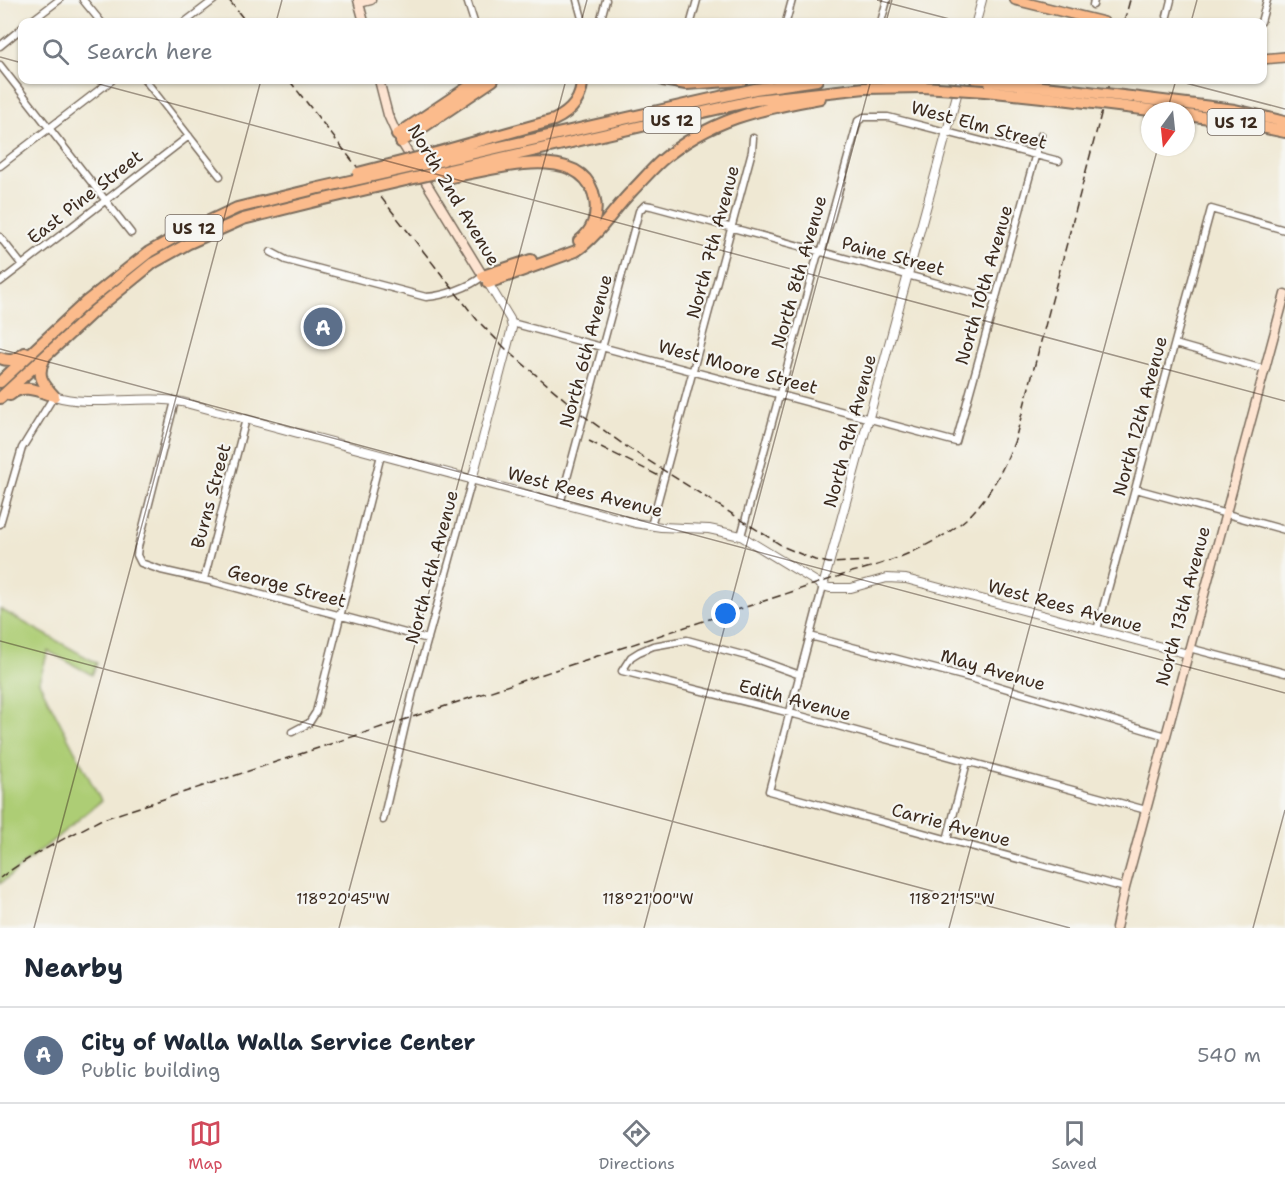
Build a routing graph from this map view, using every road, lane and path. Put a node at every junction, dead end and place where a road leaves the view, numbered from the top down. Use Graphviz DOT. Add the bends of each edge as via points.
graph roads {
  1 [pos="59,0"];
  2 [pos="83,0"];
  3 [pos="214,0"];
  4 [pos="371,0"];
  5 [pos="467,0"];
  6 [pos="578,0"];
  7 [pos="606,0"];
  8 [pos="697,0"];
  9 [pos="792,0"];
  10 [pos="887,0"];
  11 [pos="982,0"];
  12 [pos="1015,0"];
  13 [pos="1171,0"];
  14 [pos="1267,0"];
  15 [pos="358,2"];
  16 [pos="1167,16"];
  17 [pos="35,18"];
  18 [pos="98,18"];
  19 [pos="190,18"];
  20 [pos="363,18"];
  21 [pos="473,18"];
  22 [pos="582,18"];
  23 [pos="601,18"];
  24 [pos="692,18"];
  25 [pos="787,18"];
  26 [pos="882,18"];
  27 [pos="977,18"];
  28 [pos="1088,18"];
  29 [pos="1262,18"];
  30 [pos="18,31"];
  31 [pos="0,46"];
  32 [pos="1285,57"];
  33 [pos="1267,59"];
  34 [pos="0,65"];
  35 [pos="107,84"];
  36 [pos="148,84"];
  37 [pos="380,84"];
  38 [pos="474,84"];
  39 [pos="487,84"];
  40 [pos="582,84"];
  41 [pos="789,84"];
  42 [pos="960,84"];
  43 [pos="897,86"];
  44 [pos="986,86"];
  45 [pos="1133,102"];
  46 [pos="1141,105"];
  47 [pos="1195,116"];
  48 [pos="858,121"];
  49 [pos="1285,122"];
  50 [pos="49,128"];
  51 [pos="947,132"];
  52 [pos="1285,132"];
  53 [pos="1041,135"];
  54 [pos="189,136"];
  55 [pos="753,138"];
  56 [pos="399,139"];
  57 [pos="1036,155"];
  58 [pos="442,156"];
  59 [pos="1059,161"];
  60 [pos="0,166"];
  61 [pos="450,173"];
  62 [pos="220,176"];
  63 [pos="105,200"];
  64 [pos="643,207"];
  65 [pos="732,227"];
  66 [pos="1285,230"];
  67 [pos="131,233"];
  68 [pos="0,237"];
  69 [pos="271,252"];
  70 [pos="820,252"];
  71 [pos="22,265"];
  72 [pos="908,275"];
  73 [pos="482,280"];
  74 [pos="0,282"];
  75 [pos="1285,294"];
  76 [pos="996,299"];
  77 [pos="69,317"];
  78 [pos="512,323"];
  79 [pos="1175,344"];
  80 [pos="603,346"];
  81 [pos="48,354"];
  82 [pos="0,358"];
  83 [pos="1263,369"];
  84 [pos="693,370"];
  85 [pos="0,382"];
  86 [pos="780,394"];
  87 [pos="54,396"];
  88 [pos="0,398"];
  89 [pos="175,401"];
  90 [pos="0,403"];
  91 [pos="869,418"];
  92 [pos="246,420"];
  93 [pos="956,442"];
  94 [pos="381,456"];
  95 [pos="472,480"];
  96 [pos="1136,489"];
  97 [pos="560,504"];
  98 [pos="1225,514"];
  99 [pos="0,524"];
  100 [pos="651,526"];
  101 [pos="1285,530"];
  102 [pos="741,536"];
  103 [pos="204,579"];
  104 [pos="823,586"];
  105 [pos="340,616"];
  106 [pos="1097,630"];
  107 [pos="810,636"];
  108 [pos="428,639"];
  109 [pos="1188,651"];
  110 [pos="1285,673"];
  111 [pos="800,675"];
  112 [pos="790,713"];
  113 [pos="292,732"];
  114 [pos="1166,736"];
  115 [pos="967,762"];
  116 [pos="769,792"];
  117 [pos="1146,810"];
  118 [pos="383,820"];
  119 [pos="947,840"];
  120 [pos="1125,888"];
  121 [pos="1116,928"];
  1 -- 17 [label="street"];
  2 -- 18 [label="street"];
  3 -- 19 [label="street"];
  4 -- 15 [label="main road"];
  5 -- 21 [label="street"];
  6 -- 22 [label="street"];
  7 -- 23 [label="street"];
  8 -- 24 [label="street"];
  9 -- 25 [label="street"];
  10 -- 26 [label="street"];
  11 -- 27 [label="street"];
  12 -- 28 [label="main road"];
  13 -- 16 [label="street"];
  14 -- 29 [label="street"];
  15 -- 20 [label="main road"];
  30 -- 31 [label="street"];
  32 -- 33 [label="main road"];
  34 -- 50 [label="street"];
  35 -- 50 [label="street"];
  36 -- 54 [label="street"];
  37 -- 56 [label="main road, North 2nd Avenue"];
  38 -- 56 [label="highway"];
  39 -- 56 [label="highway"];
  40 -- 58 [label="highway" via="567,114"];
  41 -- 58 [label="highway, US 12"];
  42 -- 51 [label="street, North 9th Avenue"];
  43 -- 44 [label="highway, US 12, bridge"];
  43 -- 61 [label="highway, US 12" via="756,100"];
  43 -- 73 [label="highway" via="869,94 769,107 717,125 660,162 588,243 576,251"];
  44 -- 45 [label="highway, US 12, bridge"];
  45 -- 46 [label="highway, US 12"];
  45 -- 49 [label="highway, US 12" via="1235,110"];
  47 -- 52 [label="highway, US 12"];
  48 -- 51 [label="street, West Elm Street" via="871,116 888,117"];
  48 -- 70 [label="street, North 8th Avenue"];
  50 -- 60 [label="street"];
  50 -- 63 [label="street"];
  51 -- 57 [label="street, West Elm Street"];
  51 -- 72 [label="street, North 9th Avenue"];
  53 -- 57 [label="street, North 10th Avenue"];
  54 -- 62 [label="street"];
  54 -- 63 [label="street, East Pine Street"];
  55 -- 65 [label="street, North 7th Avenue"];
  56 -- 73 [label="main road, North 2nd Avenue"];
  57 -- 59 [label="street, West Elm Street"];
  57 -- 76 [label="street, North 10th Avenue"];
  58 -- 77 [label="highway, US 12, bridge" via="237,208 149,252"];
  61 -- 73 [label="highway" via="550,163 576,171 593,191 596,215 582,238 569,247"];
  61 -- 81 [label="highway, US 12, bridge" via="243,219 189,243 153,263"];
  63 -- 67 [label="street"];
  63 -- 71 [label="street, East Pine Street"];
  64 -- 65 [label="street, Paine Street"];
  64 -- 80 [label="street, North 6th Avenue"];
  65 -- 70 [label="street, Paine Street"];
  65 -- 84 [label="street, North 7th Avenue"];
  66 -- 79 [label="street, North 12th Avenue" via="1211,209"];
  68 -- 71 [label="street"];
  69 -- 73 [label="street" via="286,260 426,297"];
  70 -- 72 [label="street, Paine Street"];
  70 -- 86 [label="street, North 8th Avenue"];
  71 -- 74 [label="street, East Pine Street"];
  72 -- 76 [label="street, Paine Street"];
  72 -- 91 [label="street, North 9th Avenue"];
  73 -- 78 [label="street, North 2nd Avenue"];
  75 -- 83 [label="main road, North 13th Avenue"];
  76 -- 93 [label="street, North 10th Avenue"];
  77 -- 82 [label="highway" via="16,359"];
  77 -- 85 [label="highway, US 12"];
  78 -- 80 [label="street, West Moore Street"];
  78 -- 95 [label="street, North 4th Avenue"];
  79 -- 83 [label="street"];
  79 -- 96 [label="street, North 12th Avenue"];
  80 -- 84 [label="street, West Moore Street"];
  80 -- 97 [label="street, North 6th Avenue"];
  81 -- 87 [label="highway" via="40,375"];
  81 -- 88 [label="highway, US 12"];
  83 -- 98 [label="main road, North 13th Avenue"];
  84 -- 86 [label="street, West Moore Street"];
  84 -- 100 [label="street, North 7th Avenue"];
  86 -- 91 [label="street, West Moore Street"];
  86 -- 102 [label="street, North 8th Avenue"];
  87 -- 89 [label="street, West Rees Avenue" via="78,400"];
  87 -- 90 [label="highway" via="22,388"];
  87 -- 99 [label="street" via="22,448"];
  89 -- 92 [label="street, West Rees Avenue"];
  89 -- 103 [label="street, George Street" via="138,547 139,561"];
  91 -- 93 [label="street, West Moore Street"];
  91 -- 104 [label="street, North 9th Avenue"];
  92 -- 94 [label="street, West Rees Avenue"];
  92 -- 103 [label="street, Burns Street"];
  94 -- 95 [label="street, West Rees Avenue"];
  94 -- 105 [label="street"];
  95 -- 97 [label="street, West Rees Avenue"];
  95 -- 108 [label="street, North 4th Avenue"];
  96 -- 98 [label="street"];
  96 -- 106 [label="street, North 12th Avenue"];
  97 -- 100 [label="street, West Rees Avenue"];
  98 -- 101 [label="street"];
  98 -- 109 [label="main road, North 13th Avenue"];
  100 -- 102 [label="street, West Rees Avenue" via="709,528"];
  102 -- 104 [label="street, West Rees Avenue"];
  103 -- 105 [label="street, George Street"];
  104 -- 106 [label="street, West Rees Avenue" via="851,588 887,579 906,579"];
  104 -- 107 [label="street, North 9th Avenue"];
  105 -- 108 [label="street, George Street"];
  105 -- 113 [label="street" via="313,719"];
  106 -- 109 [label="street, West Rees Avenue"];
  107 -- 111 [label="street, North 9th Avenue"];
  107 -- 114 [label="street, May Avenue"];
  108 -- 118 [label="street, North 4th Avenue"];
  109 -- 110 [label="street, West Rees Avenue"];
  109 -- 114 [label="main road, North 13th Avenue"];
  111 -- 112 [label="street, North 9th Avenue"];
  111 -- 112 [label="street, Edith Avenue" via="687,640 639,652 622,671"];
  112 -- 115 [label="street, Edith Avenue"];
  112 -- 116 [label="street, North 9th Avenue"];
  114 -- 117 [label="main road, North 13th Avenue"];
  115 -- 117 [label="street, Edith Avenue"];
  115 -- 119 [label="street"];
  116 -- 119 [label="street, Carrie Avenue"];
  117 -- 120 [label="main road, North 13th Avenue"];
  119 -- 120 [label="street, Carrie Avenue"];
  120 -- 121 [label="main road, North 13th Avenue"];
}
